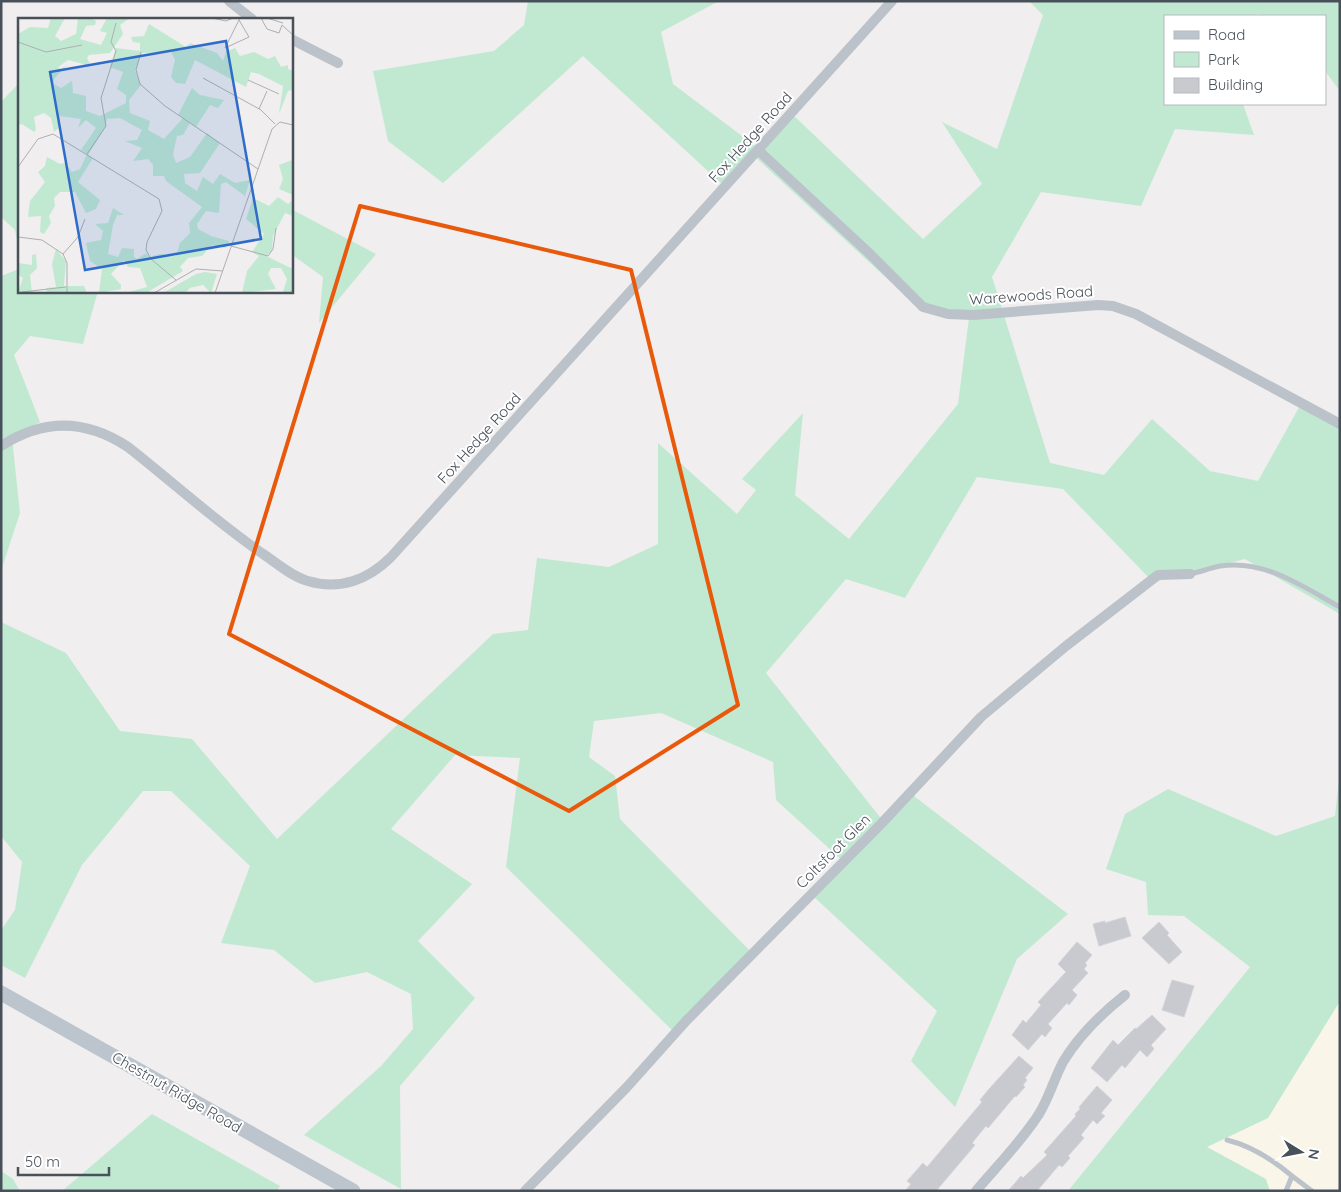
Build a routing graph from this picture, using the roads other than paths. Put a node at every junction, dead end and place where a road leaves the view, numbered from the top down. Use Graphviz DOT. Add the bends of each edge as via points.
graph roads {
  1 [pos="229,1"];
  2 [pos="892,1"];
  3 [pos="251,18"];
  4 [pos="292,40"];
  5 [pos="338,63"];
  6 [pos="758,150"];
  7 [pos="1340,424"];
  8 [pos="1,446"];
  9 [pos="1190,574"];
  10 [pos="1340,607"];
  11 [pos="1,992"];
  12 [pos="1125,995"];
  13 [pos="1227,1140"];
  14 [pos="1292,1176"];
  15 [pos="353,1191"];
  16 [pos="525,1191"];
  17 [pos="976,1191"];
  18 [pos="1286,1191"];
  19 [pos="1312,1191"];
  1 -- 3 [label="street"];
  2 -- 6 [label="street, Fox Hedge Road"];
  4 -- 5 [label="street"];
  6 -- 7 [label="street, Warewoods Road" via="923,306 948,314 973,315 1114,306 1136,314"];
  6 -- 8 [label="street, Fox Hedge Road" via="391,557 368,576 353,582 322,584 294,575 222,524 128,447 97,430 46,426 30,430"];
  9 -- 10 [label="lane" via="1221,566 1257,568 1299,584"];
  9 -- 16 [label="street, Coltsfoot Glen" via="1158,575 981,717 882,824 686,1021"];
  11 -- 15 [label="main road, Chestnut Ridge Road"];
  12 -- 17 [label="street" via="1078,1040 1028,1129"];
  13 -- 14 [label="lane" via="1272,1159"];
  14 -- 18 [label="lane"];
  14 -- 19 [label="lane"];
}
